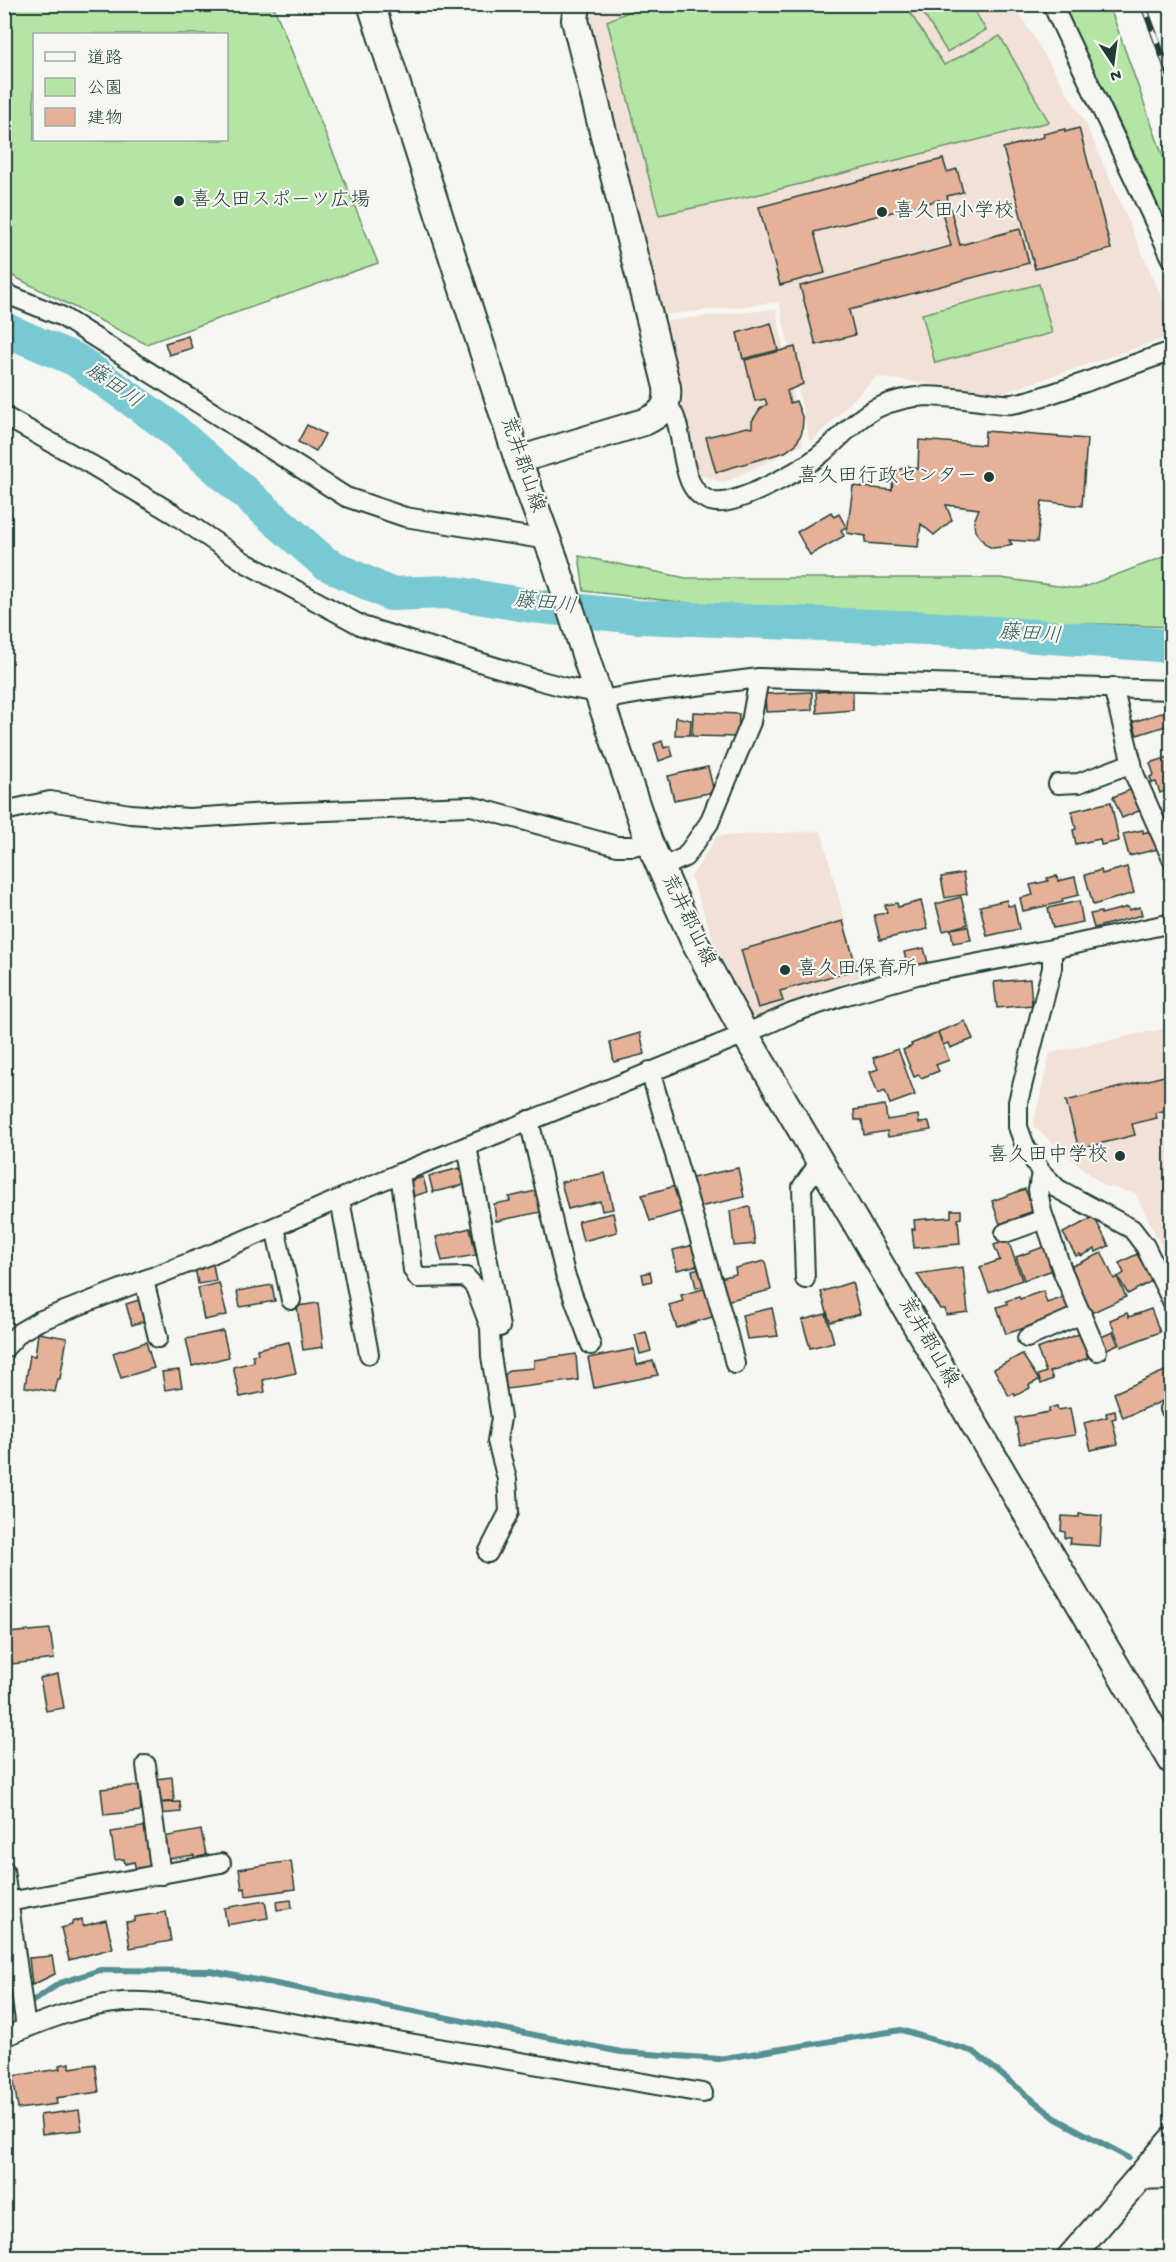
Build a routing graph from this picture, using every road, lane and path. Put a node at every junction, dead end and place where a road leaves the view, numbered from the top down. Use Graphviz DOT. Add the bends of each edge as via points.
graph roads {
  1 [pos="371,4"];
  2 [pos="577,4"];
  3 [pos="1052,4"];
  4 [pos="1172,259"];
  5 [pos="4,293"];
  6 [pos="1172,351"];
  7 [pos="667,405"];
  8 [pos="4,416"];
  9 [pos="518,460"];
  10 [pos="552,551"];
  11 [pos="759,678"];
  12 [pos="1113,687"];
  13 [pos="597,689"];
  14 [pos="1172,690"];
  15 [pos="1131,763"];
  16 [pos="1058,784"];
  17 [pos="4,811"];
  18 [pos="649,842"];
  19 [pos="1172,859"];
  20 [pos="661,868"];
  21 [pos="1172,923"];
  22 [pos="1052,949"];
  23 [pos="745,1034"];
  24 [pos="650,1071"];
  25 [pos="529,1120"];
  26 [pos="467,1146"];
  27 [pos="820,1162"];
  28 [pos="1041,1172"];
  29 [pos="400,1173"];
  30 [pos="340,1200"];
  31 [pos="1044,1219"];
  32 [pos="275,1227"];
  33 [pos="1005,1233"];
  34 [pos="805,1279"];
  35 [pos="144,1280"];
  36 [pos="291,1300"];
  37 [pos="1172,1301"];
  38 [pos="1082,1314"];
  39 [pos="501,1332"];
  40 [pos="158,1338"];
  41 [pos="1027,1338"];
  42 [pos="591,1345"];
  43 [pos="4,1348"];
  44 [pos="1097,1351"];
  45 [pos="369,1354"];
  46 [pos="735,1364"];
  47 [pos="488,1553"];
  48 [pos="1172,1761"];
  49 [pos="146,1765"];
  50 [pos="221,1863"];
  51 [pos="4,1870"];
  52 [pos="160,1875"];
  53 [pos="8,1902"];
  54 [pos="26,2028"];
  55 [pos="4,2037"];
  56 [pos="703,2093"];
  57 [pos="1172,2140"];
  58 [pos="1172,2179"];
  59 [pos="1137,2180"];
  60 [pos="1070,2258"];
  1 -- 9 [label="main road, 荒井郡山線"];
  2 -- 7 [label="main road" via="575,20 667,387"];
  3 -- 4 [label="street"];
  5 -- 10 [label="street" via="62,316 346,497 405,517"];
  6 -- 7 [label="street" via="1028,401 999,404 937,395 894,401 860,420 811,462 748,495 716,503 691,486 674,417"];
  7 -- 9 [label="main road" via="644,422"];
  8 -- 13 [label="street" via="174,514 246,563 362,626 564,687"];
  9 -- 10 [label="main road, 荒井郡山線"];
  10 -- 13 [label="main road, 荒井郡山線"];
  11 -- 12 [label="street"];
  11 -- 13 [label="street" via="648,692"];
  11 -- 20 [label="street" via="751,722 709,823 685,857"];
  12 -- 14 [label="street"];
  12 -- 15 [label="street"];
  13 -- 18 [label="main road, 荒井郡山線"];
  15 -- 16 [label="street" via="1079,783"];
  15 -- 19 [label="street"];
  17 -- 18 [label="street" via="50,801 130,814 189,818 471,806 616,846"];
  18 -- 20 [label="main road, 荒井郡山線"];
  20 -- 23 [label="main road, 荒井郡山線" via="695,943"];
  21 -- 22 [label="street"];
  22 -- 23 [label="street" via="917,975 792,1013"];
  22 -- 28 [label="street" via="1052,968 1018,1102 1018,1127"];
  23 -- 24 [label="street"];
  23 -- 27 [label="main road, 荒井郡山線"];
  24 -- 25 [label="street"];
  24 -- 46 [label="street"];
  25 -- 26 [label="street"];
  25 -- 42 [label="street" via="565,1274"];
  26 -- 29 [label="street"];
  26 -- 39 [label="street"];
  27 -- 34 [label="street" via="802,1187"];
  27 -- 48 [label="main road, 荒井郡山線"];
  28 -- 31 [label="street" via="1038,1190"];
  28 -- 37 [label="street" via="1058,1189 1132,1229 1146,1246"];
  29 -- 30 [label="street"];
  29 -- 47 [label="street" via="412,1270 418,1278 466,1276 475,1287 490,1327 501,1418 497,1442 507,1479 508,1512"];
  30 -- 32 [label="street"];
  30 -- 45 [label="street"];
  31 -- 33 [label="street"];
  31 -- 38 [label="street"];
  32 -- 35 [label="street"];
  32 -- 36 [label="street"];
  35 -- 40 [label="street"];
  35 -- 43 [label="street" via="39,1321"];
  38 -- 41 [label="street"];
  38 -- 44 [label="street"];
  49 -- 52 [label="street"];
  50 -- 52 [label="street"];
  51 -- 53 [label="street"];
  52 -- 53 [label="street"];
  53 -- 54 [label="street"];
  54 -- 55 [label="street"];
  54 -- 56 [label="street" via="115,2003 197,2007"];
  57 -- 59 [label="main road"];
  58 -- 59 [label="street"];
  59 -- 60 [label="main road"];
}
